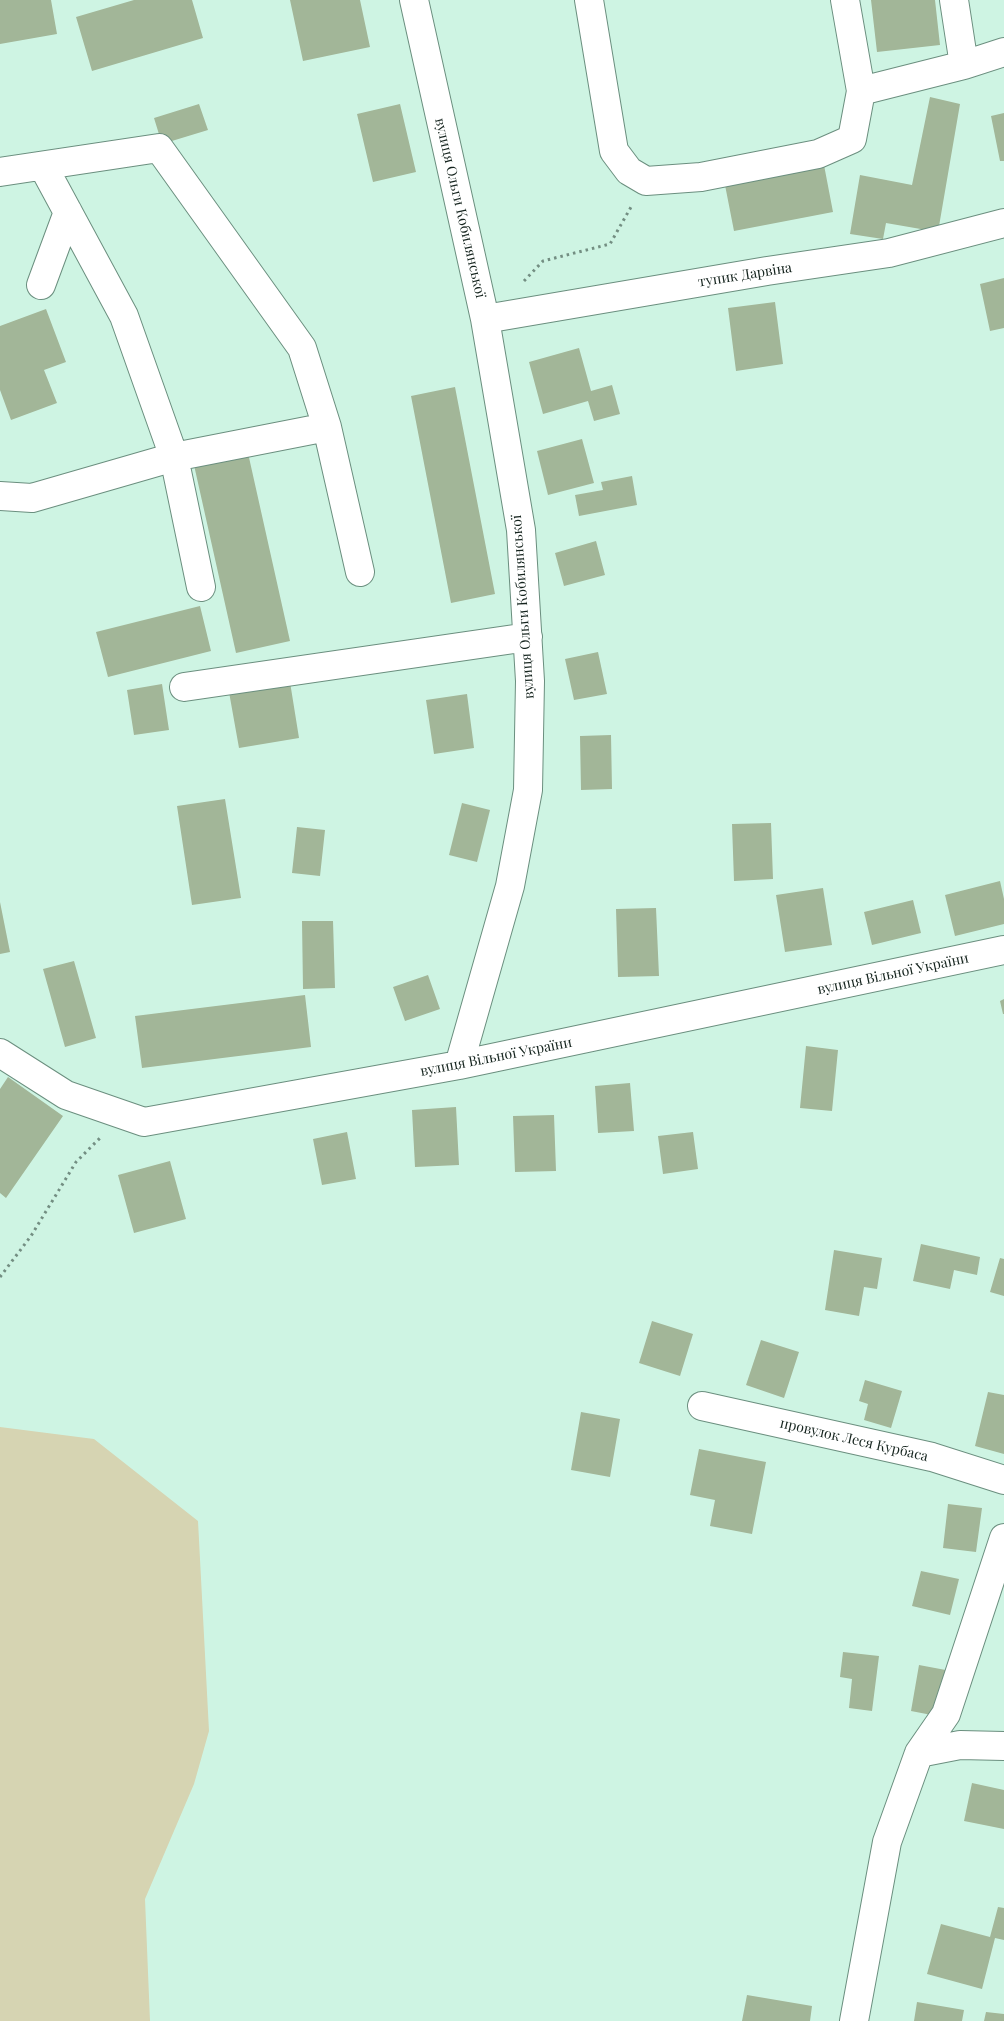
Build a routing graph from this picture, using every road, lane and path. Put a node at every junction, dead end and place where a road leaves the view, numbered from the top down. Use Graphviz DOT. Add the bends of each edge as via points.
graph roads {
  1 [pos="414,0"];
  2 [pos="589,0"];
  3 [pos="846,0"];
  4 [pos="954,0"];
  5 [pos="1004,52"];
  6 [pos="964,65"];
  7 [pos="860,91"];
  8 [pos="43,166"];
  9 [pos="0,172"];
  10 [pos="646,181"];
  11 [pos="68,212"];
  12 [pos="1004,223"];
  13 [pos="523,282"];
  14 [pos="41,285"];
  15 [pos="485,320"];
  16 [pos="327,427"];
  17 [pos="174,457"];
  18 [pos="0,496"];
  19 [pos="360,572"];
  20 [pos="201,587"];
  21 [pos="528,637"];
  22 [pos="184,687"];
  23 [pos="1004,950"];
  24 [pos="0,1053"];
  25 [pos="459,1065"];
  26 [pos="123,1114"];
  27 [pos="0,1277"];
  28 [pos="702,1406"];
  29 [pos="1004,1480"];
  30 [pos="1004,1538"];
  31 [pos="1004,1746"];
  32 [pos="919,1753"];
  33 [pos="854,2021"];
  1 -- 15 [label="street, вулиця Ольги Кобилянської"];
  2 -- 10 [label="street" via="614,151 629,170"];
  3 -- 7 [label="street"];
  4 -- 6 [label="street"];
  5 -- 6 [label="street"];
  6 -- 7 [label="street"];
  7 -- 10 [label="street" via="852,139 818,154 701,177"];
  8 -- 9 [label="street"];
  8 -- 11 [label="street"];
  8 -- 16 [label="street" via="159,148 302,348"];
  10 -- 13 [label="path" via="610,244 543,261"];
  11 -- 14 [label="street"];
  11 -- 17 [label="street" via="124,316"];
  12 -- 15 [label="street, тупик Дарвіна" via="889,253 767,270"];
  15 -- 21 [label="street, вулиця Ольги Кобилянської" via="521,530"];
  16 -- 17 [label="street"];
  16 -- 19 [label="street"];
  17 -- 18 [label="street" via="32,498"];
  17 -- 20 [label="street"];
  21 -- 22 [label="street"];
  21 -- 25 [label="street, вулиця Ольги Кобилянської" via="528,790 510,886"];
  23 -- 25 [label="street, вулиця Вільної України"];
  24 -- 26 [label="street, вулиця Вільної України" via="66,1095"];
  25 -- 26 [label="street, вулиця Вільної України" via="144,1122"];
  26 -- 27 [label="path" via="76,1162 31,1236"];
  28 -- 29 [label="street, провулок Леся Курбаса" via="932,1457"];
  30 -- 32 [label="street" via="946,1714"];
  31 -- 32 [label="street" via="960,1745"];
  32 -- 33 [label="street" via="887,1842"];
}
